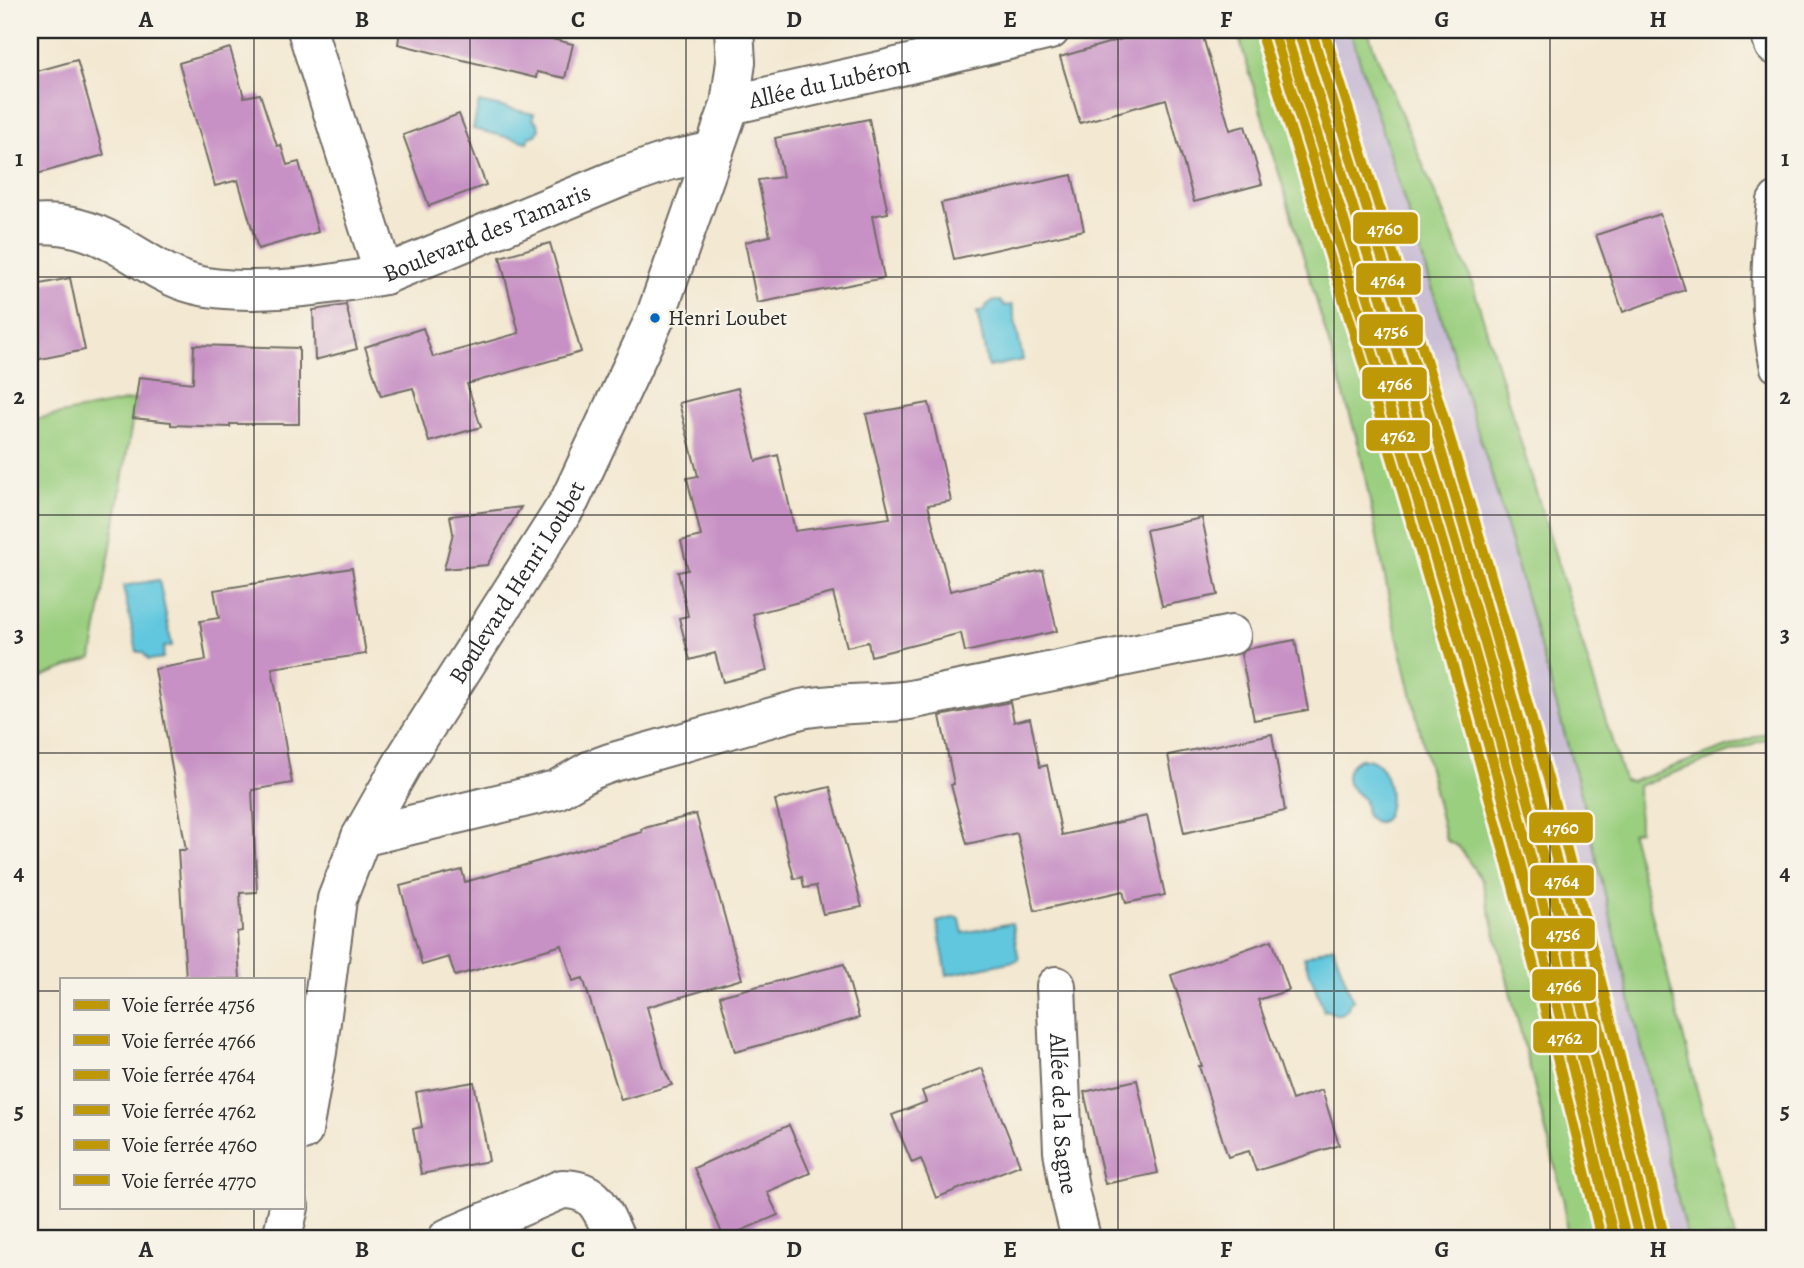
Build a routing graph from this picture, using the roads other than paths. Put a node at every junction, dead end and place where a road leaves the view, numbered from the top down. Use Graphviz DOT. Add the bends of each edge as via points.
graph roads {
  1 [pos="307,30"];
  2 [pos="734,30"];
  3 [pos="1051,30"];
  4 [pos="1769,30"];
  5 [pos="1774,45"];
  6 [pos="730,105"];
  7 [pos="714,150"];
  8 [pos="1774,196"];
  9 [pos="30,225"];
  10 [pos="384,275"];
  11 [pos="1774,368"];
  12 [pos="1231,635"];
  13 [pos="361,837"];
  14 [pos="1056,986"];
  15 [pos="304,1125"];
  16 [pos="289,1208"];
  17 [pos="282,1238"];
  18 [pos="448,1238"];
  19 [pos="615,1238"];
  20 [pos="1081,1238"];
  1 -- 10 [label="street, Boulevard des Tamaris"];
  2 -- 6 [label="street, Boulevard Henri Loubet" via="736,62"];
  3 -- 6 [label="street, Allée du Lubéron"];
  4 -- 5 [label="street"];
  6 -- 7 [label="street, Boulevard Henri Loubet"];
  7 -- 10 [label="street, Boulevard des Tamaris" via="622,177"];
  7 -- 13 [label="street, Boulevard Henri Loubet" via="655,318 570,500 407,755"];
  8 -- 11 [label="lane" via="1765,257"];
  9 -- 10 [label="street" via="63,224 89,232 168,275 230,290 276,290"];
  12 -- 13 [label="street" via="910,700 801,709 610,763 556,790"];
  13 -- 15 [label="street, Boulevard Henri Loubet" via="337,899"];
  14 -- 20 [label="street, Allée de la Sagne" via="1063,1151"];
  16 -- 17 [label="street"];
  18 -- 19 [label="street" via="562,1189 576,1189 597,1202"];
}
